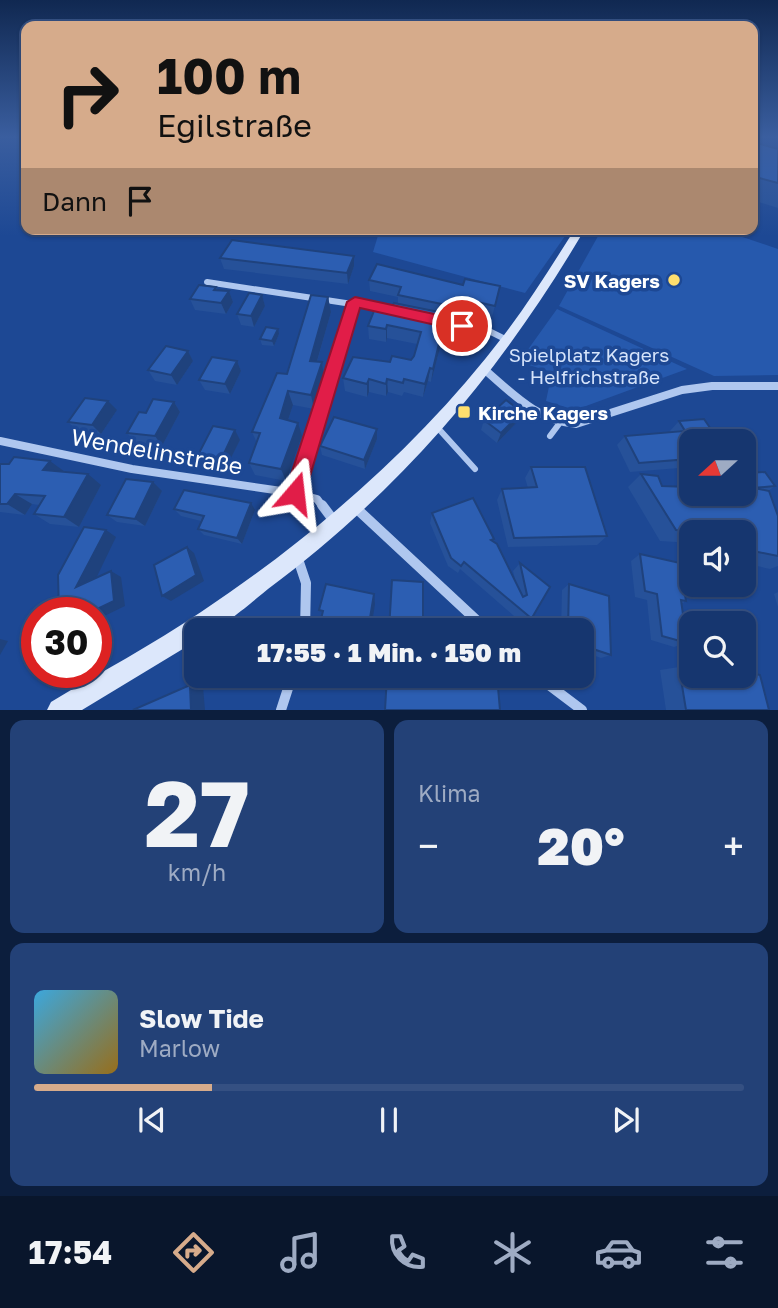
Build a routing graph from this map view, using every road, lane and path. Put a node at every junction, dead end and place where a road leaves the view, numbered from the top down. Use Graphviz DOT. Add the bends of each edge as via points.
graph roads {
  1 [pos="576,235"];
  2 [pos="207,282"];
  3 [pos="355,302"];
  4 [pos="395,311"];
  5 [pos="449,323"];
  6 [pos="507,340"];
  7 [pos="485,370"];
  8 [pos="778,386"];
  9 [pos="559,425"];
  10 [pos="437,427"];
  11 [pos="550,436"];
  12 [pos="0,441"];
  13 [pos="475,469"];
  14 [pos="295,493"];
  15 [pos="355,507"];
  16 [pos="337,524"];
  17 [pos="297,556"];
  18 [pos="306,618"];
  19 [pos="474,618"];
  20 [pos="288,688"];
  21 [pos="553,688"];
  22 [pos="59,709"];
  23 [pos="281,709"];
  24 [pos="582,709"];
  1 -- 6 [label="street"];
  2 -- 3 [label="street"];
  3 -- 4 [label="street"];
  3 -- 14 [label="street"];
  5 -- 6 [label="street" via="489,331"];
  6 -- 7 [label="street"];
  7 -- 9 [label="street"];
  7 -- 10 [label="street"];
  8 -- 9 [label="street" via="682,390 576,424"];
  9 -- 11 [label="lane"];
  10 -- 13 [label="lane"];
  10 -- 15 [label="street"];
  12 -- 14 [label="street, Wendelinstraße" via="132,469"];
  14 -- 16 [label="street, Wendelinstraße" via="317,499"];
  15 -- 16 [label="street"];
  15 -- 19 [label="street"];
  16 -- 17 [label="street"];
  17 -- 18 [label="street" via="305,569"];
  17 -- 22 [label="street" via="226,609"];
  20 -- 23 [label="street"];
  21 -- 24 [label="street"];
}
